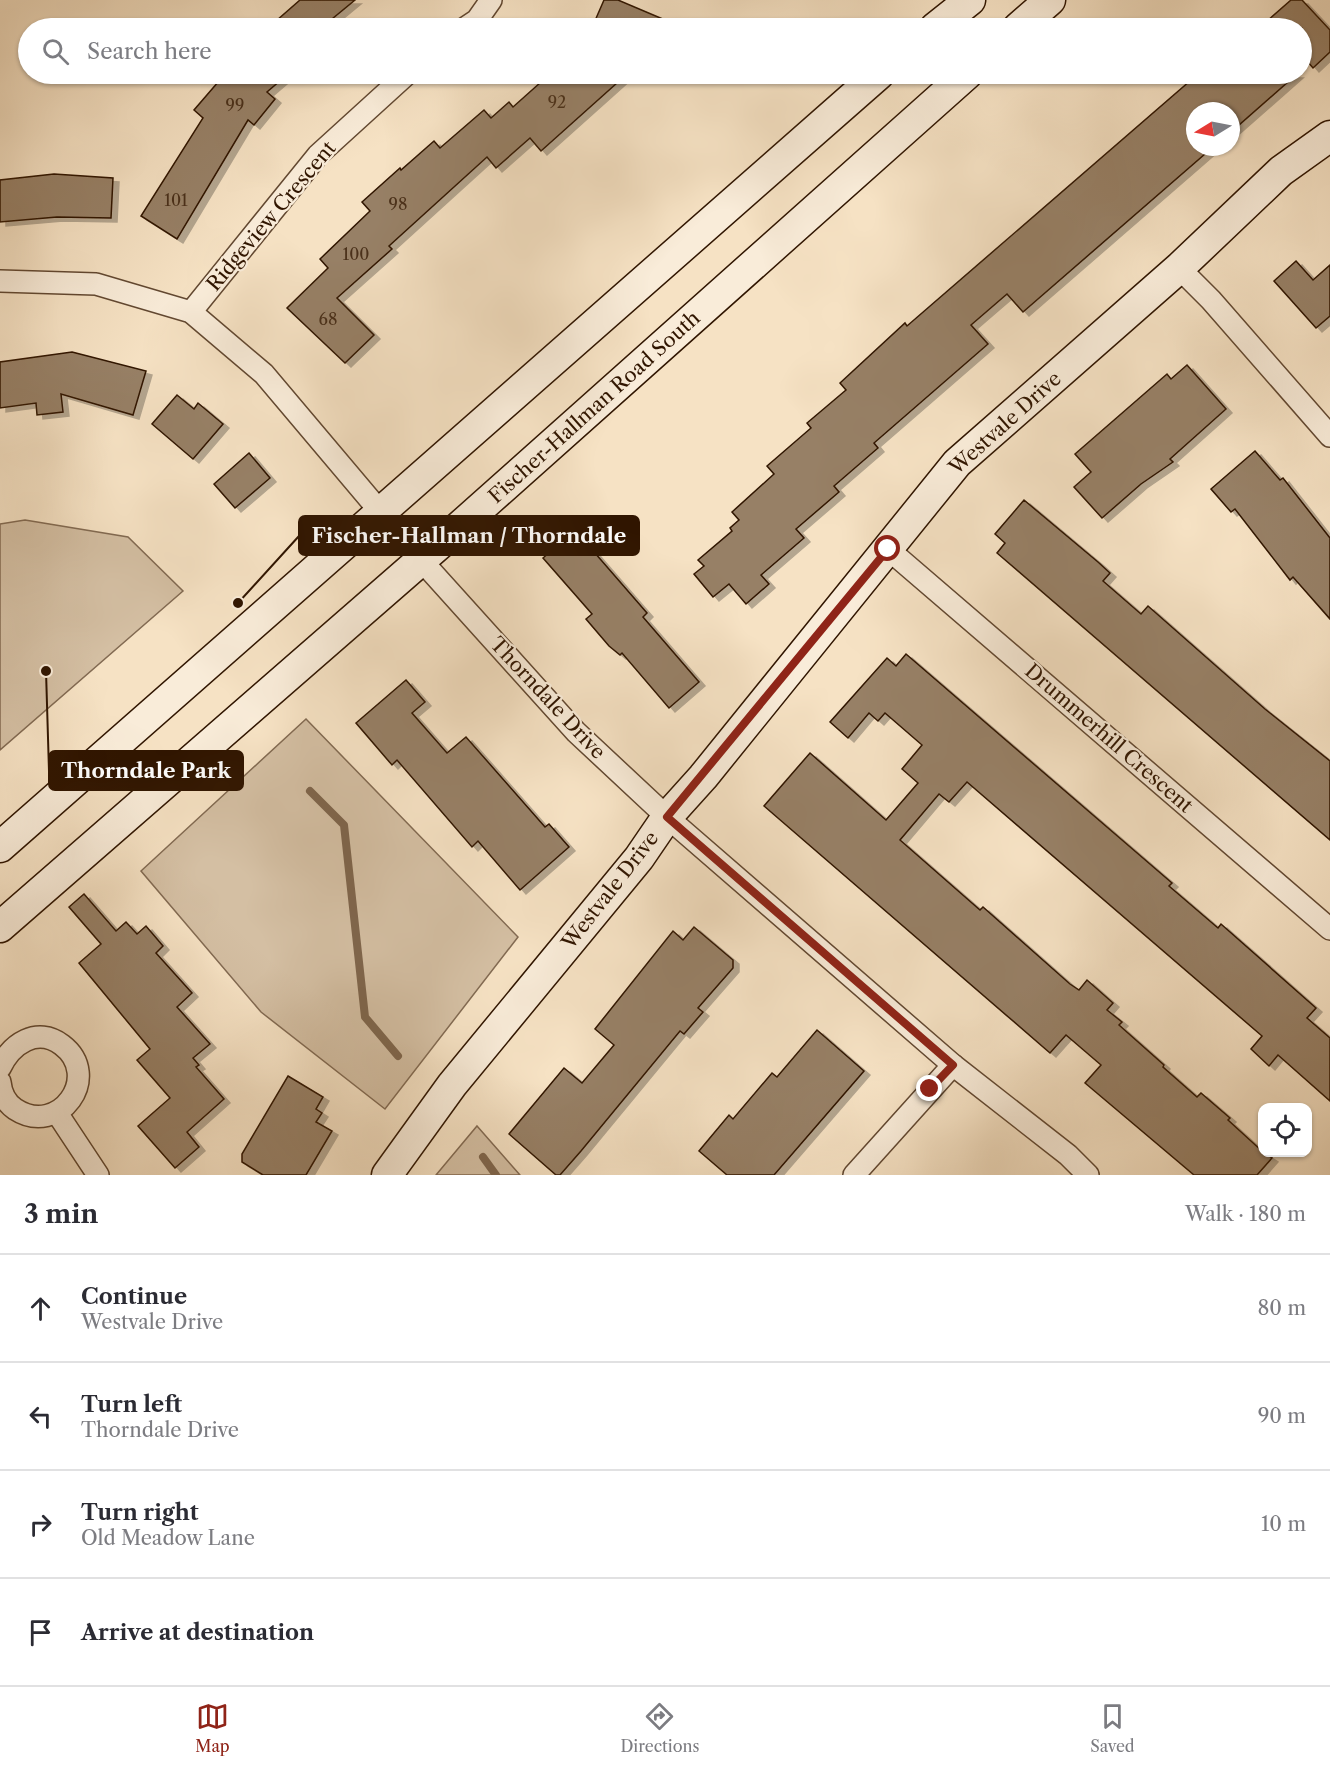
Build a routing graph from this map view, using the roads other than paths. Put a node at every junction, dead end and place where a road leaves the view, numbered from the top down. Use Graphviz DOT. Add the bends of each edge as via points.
graph roads {
  1 [pos="491,0"];
  2 [pos="970,0"];
  3 [pos="1050,0"];
  4 [pos="478,18"];
  5 [pos="948,18"];
  6 [pos="1029,18"];
  7 [pos="396,84"];
  8 [pos="868,84"];
  9 [pos="956,84"];
  10 [pos="1330,136"];
  11 [pos="1179,268"];
  12 [pos="0,281"];
  13 [pos="190,312"];
  14 [pos="1330,436"];
  15 [pos="383,513"];
  16 [pos="888,549"];
  17 [pos="421,560"];
  18 [pos="667,817"];
  19 [pos="0,847"];
  20 [pos="0,927"];
  21 [pos="1330,929"];
  22 [pos="953,1065"];
  23 [pos="0,1068"];
  24 [pos="0,1082"];
  25 [pos="57,1113"];
  26 [pos="98,1175"];
  27 [pos="387,1175"];
  28 [pos="854,1175"];
  29 [pos="1088,1175"];
  1 -- 4 [label="street"];
  2 -- 5 [label="main road"];
  3 -- 6 [label="main road"];
  7 -- 13 [label="street, Ridgeview Crescent" via="318,155"];
  8 -- 15 [label="main road"];
  9 -- 17 [label="main road, Fischer-Hallman Road South"];
  10 -- 11 [label="main road, Westvale Drive" via="1281,171"];
  11 -- 14 [label="street"];
  11 -- 16 [label="main road, Westvale Drive" via="957,462"];
  12 -- 13 [label="street, Thorndale Drive" via="96,284"];
  13 -- 15 [label="street, Thorndale Drive" via="264,374"];
  15 -- 17 [label="street, Thorndale Drive"];
  15 -- 19 [label="main road"];
  16 -- 18 [label="main road, Westvale Drive"];
  16 -- 21 [label="street, Drummerhill Crescent"];
  17 -- 18 [label="street, Thorndale Drive" via="576,732"];
  17 -- 20 [label="main road, Fischer-Hallman Road South"];
  18 -- 22 [label="street, Thorndale Drive"];
  18 -- 27 [label="main road, Westvale Drive" via="639,858 452,1085"];
  22 -- 28 [label="street"];
  22 -- 29 [label="street, Thorndale Drive"];
  23 -- 25 [label="street" via="6,1054 24,1040 37,1037 63,1045 76,1063 79,1076 71,1100"];
  24 -- 25 [label="street" via="6,1100 23,1114"];
  25 -- 26 [label="street"];
}
